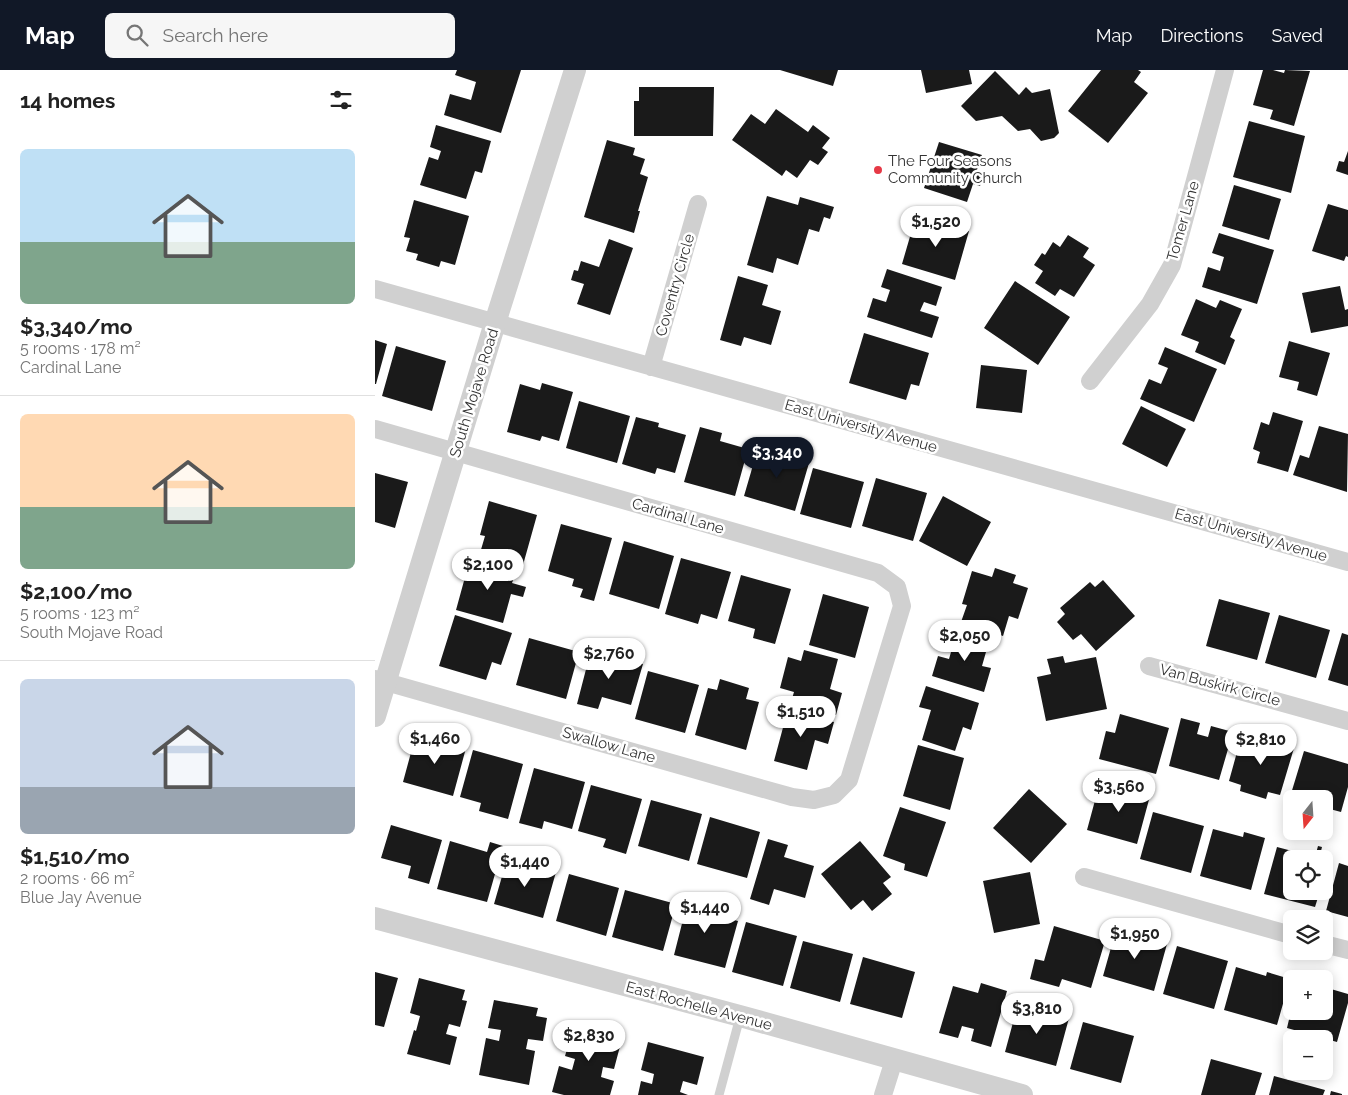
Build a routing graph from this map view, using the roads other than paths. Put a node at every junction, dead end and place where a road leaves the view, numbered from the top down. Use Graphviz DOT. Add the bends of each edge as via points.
graph roads {
  1 [pos="575,70"];
  2 [pos="1225,70"];
  3 [pos="698,204"];
  4 [pos="375,289"];
  5 [pos="495,323"];
  6 [pos="651,367"];
  7 [pos="1091,381"];
  8 [pos="375,429"];
  9 [pos="456,452"];
  10 [pos="1348,562"];
  11 [pos="1149,666"];
  12 [pos="380,681"];
  13 [pos="375,716"];
  14 [pos="1348,721"];
  15 [pos="834,796"];
  16 [pos="1084,877"];
  17 [pos="375,918"];
  18 [pos="1283,933"];
  19 [pos="1333,946"];
  20 [pos="1348,950"];
  21 [pos="740,1016"];
  22 [pos="894,1060"];
  23 [pos="719,1095"];
  24 [pos="883,1095"];
  25 [pos="1022,1095"];
  1 -- 5 [label="street, South Mojave Road"];
  2 -- 7 [label="street, Tomer Lane" via="1172,265 1150,304"];
  3 -- 6 [label="street, Coventry Circle"];
  4 -- 5 [label="street, East University Avenue"];
  5 -- 6 [label="street, East University Avenue"];
  5 -- 9 [label="street, South Mojave Road"];
  6 -- 10 [label="street, East University Avenue"];
  8 -- 9 [label="street, Cardinal Lane"];
  9 -- 12 [label="street, South Mojave Road"];
  9 -- 15 [label="street, Cardinal Lane" via="878,573 897,587 902,606 849,780"];
  11 -- 14 [label="street, Van Buskirk Circle"];
  12 -- 13 [label="street, South Mojave Road"];
  12 -- 15 [label="street, Swallow Lane" via="792,797 815,800"];
  16 -- 18 [label="street"];
  17 -- 21 [label="street, East Rochelle Avenue"];
  19 -- 20 [label="street"];
  21 -- 22 [label="street, East Rochelle Avenue"];
  21 -- 23 [label="lane"];
  22 -- 24 [label="street"];
  22 -- 25 [label="street, East Rochelle Avenue"];
}
